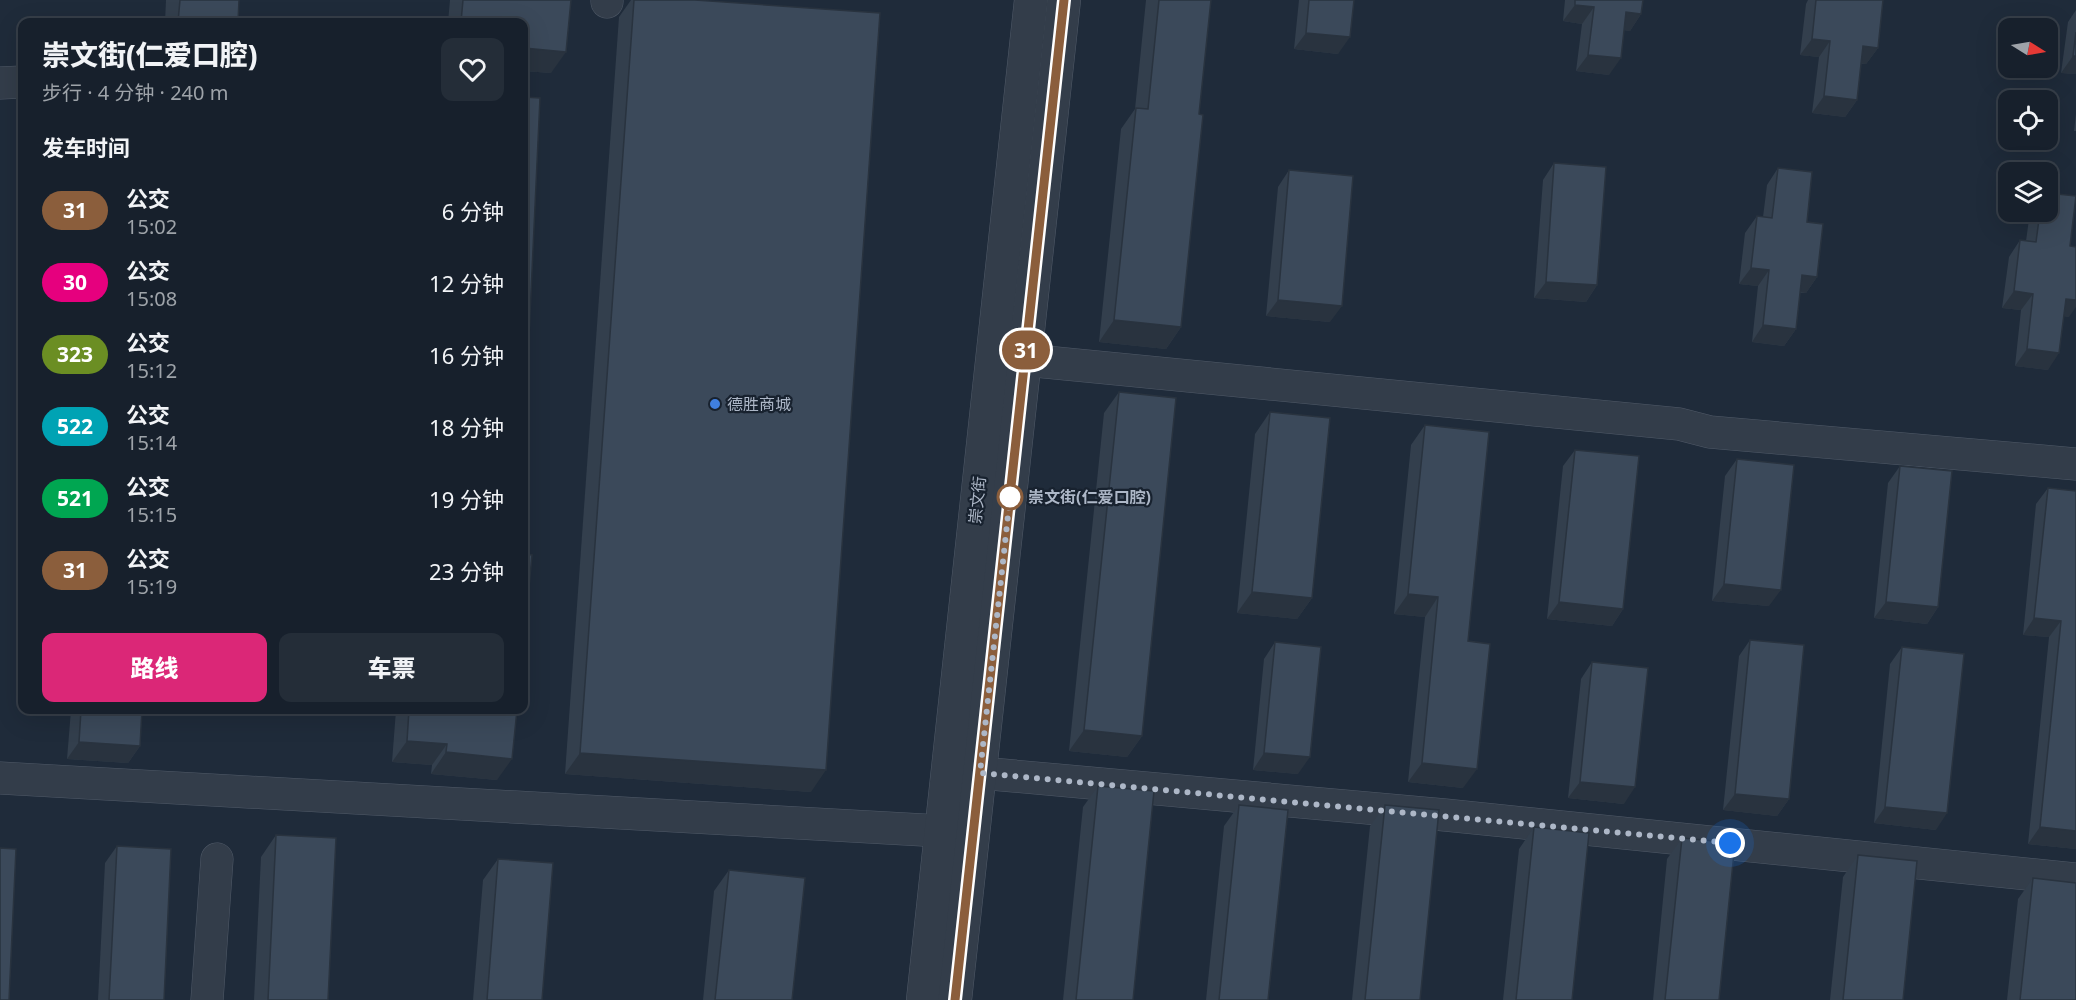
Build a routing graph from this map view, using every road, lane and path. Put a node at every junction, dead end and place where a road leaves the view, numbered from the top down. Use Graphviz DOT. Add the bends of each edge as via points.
graph roads {
  1 [pos="1031,0"];
  2 [pos="1064,0"];
  3 [pos="18,82"];
  4 [pos="0,83"];
  5 [pos="1025,360"];
  6 [pos="2076,464"];
  7 [pos="980,773"];
  8 [pos="0,778"];
  9 [pos="941,831"];
  10 [pos="217,858"];
  11 [pos="2076,879"];
  12 [pos="207,1000"];
  13 [pos="922,1000"];
  14 [pos="955,1000"];
  1 -- 9 [label="street, 崇文街"];
  2 -- 5 [label="street, 崇文街"];
  3 -- 4 [label="street"];
  5 -- 6 [label="street" via="1679,424 1710,432"];
  5 -- 7 [label="street, 崇文街"];
  7 -- 11 [label="street"];
  7 -- 14 [label="street, 崇文街"];
  8 -- 9 [label="street"];
  9 -- 13 [label="street, 崇文街"];
  10 -- 12 [label="street"];
}
